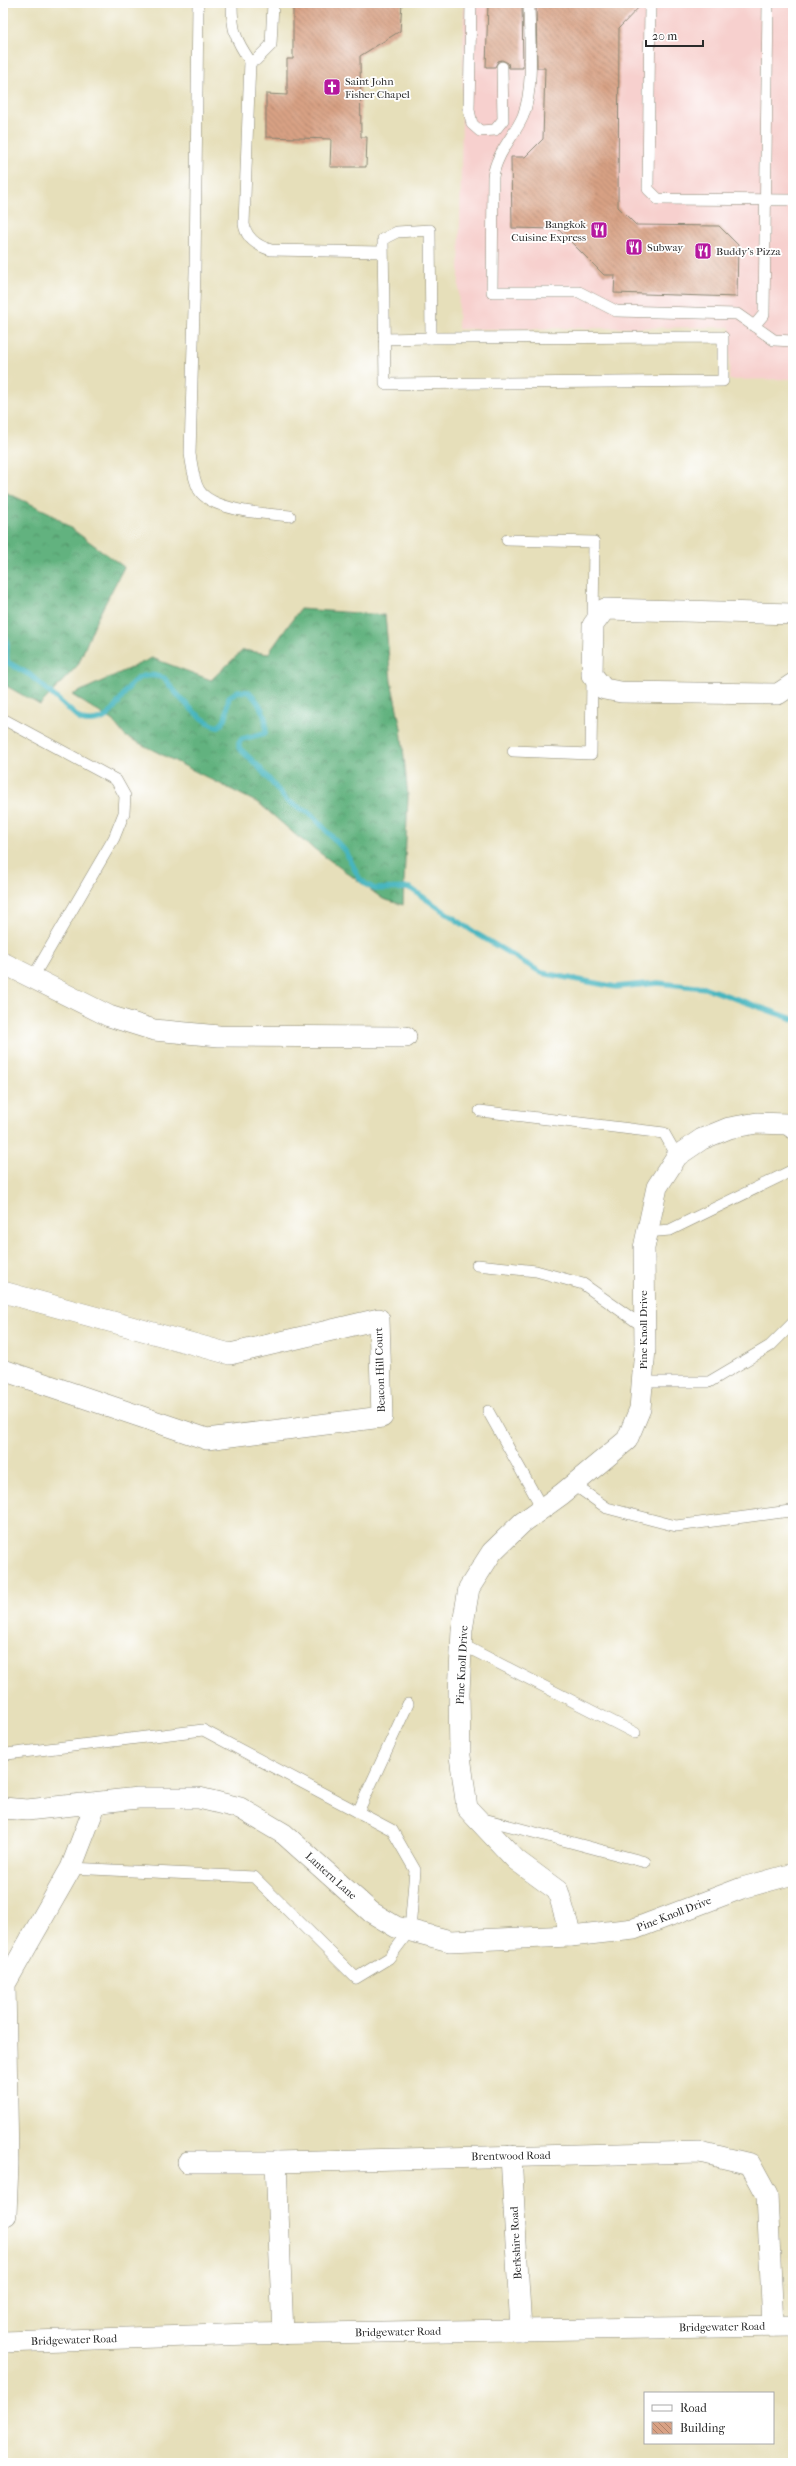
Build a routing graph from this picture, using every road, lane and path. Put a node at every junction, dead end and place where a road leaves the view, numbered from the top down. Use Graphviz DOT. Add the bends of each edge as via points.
graph roads {
  1 [pos="198,3"];
  2 [pos="232,3"];
  3 [pos="273,3"];
  4 [pos="471,3"];
  5 [pos="528,3"];
  6 [pos="650,3"];
  7 [pos="768,3"];
  8 [pos="250,61"];
  9 [pos="502,67"];
  10 [pos="766,200"];
  11 [pos="793,200"];
  12 [pos="382,252"];
  13 [pos="754,326"];
  14 [pos="432,338"];
  15 [pos="384,339"];
  16 [pos="793,341"];
  17 [pos="290,516"];
  18 [pos="507,540"];
  19 [pos="793,614"];
  20 [pos="593,625"];
  21 [pos="592,675"];
  22 [pos="793,684"];
  23 [pos="3,719"];
  24 [pos="513,752"];
  25 [pos="3,963"];
  26 [pos="34,977"];
  27 [pos="406,1037"];
  28 [pos="480,1111"];
  29 [pos="793,1128"];
  30 [pos="677,1156"];
  31 [pos="793,1170"];
  32 [pos="647,1232"];
  33 [pos="477,1265"];
  34 [pos="3,1292"];
  35 [pos="793,1323"];
  36 [pos="644,1327"];
  37 [pos="3,1370"];
  38 [pos="642,1382"];
  39 [pos="488,1411"];
  40 [pos="573,1484"];
  41 [pos="542,1508"];
  42 [pos="790,1511"];
  43 [pos="461,1644"];
  44 [pos="408,1704"];
  45 [pos="636,1734"];
  46 [pos="3,1751"];
  47 [pos="96,1803"];
  48 [pos="3,1808"];
  49 [pos="358,1812"];
  50 [pos="474,1816"];
  51 [pos="645,1862"];
  52 [pos="71,1868"];
  53 [pos="793,1874"];
  54 [pos="410,1930"];
  55 [pos="571,1936"];
  56 [pos="511,2156"];
  57 [pos="188,2162"];
  58 [pos="276,2162"];
  59 [pos="3,2215"];
  60 [pos="783,2326"];
  61 [pos="521,2330"];
  62 [pos="283,2334"];
  63 [pos="3,2342"];
  1 -- 17 [label="lane" via="190,454 193,473 199,490 212,501 249,512"];
  2 -- 8 [label="lane" via="234,36"];
  3 -- 8 [label="lane" via="271,44 256,60"];
  4 -- 9 [label="lane" via="469,110 472,124 480,131 495,130 503,120"];
  5 -- 13 [label="lane" via="528,92 523,115 497,159 493,176 492,292 579,292 616,311 737,314"];
  6 -- 10 [label="lane" via="648,189 658,199"];
  7 -- 10 [label="lane"];
  8 -- 12 [label="lane" via="244,224 247,234 257,244 271,250"];
  10 -- 11 [label="lane"];
  10 -- 13 [label="lane" via="764,314"];
  12 -- 14 [label="lane" via="383,239 391,233 430,230"];
  12 -- 15 [label="lane"];
  13 -- 16 [label="lane" via="774,340"];
  14 -- 15 [label="lane"];
  14 -- 15 [label="lane" via="723,337 723,381 385,384"];
  18 -- 20 [label="lane" via="594,542"];
  19 -- 20 [label="street" via="605,609"];
  20 -- 21 [label="street"];
  21 -- 22 [label="street" via="604,688 621,692 778,694"];
  21 -- 24 [label="lane" via="591,754"];
  23 -- 26 [label="lane" via="116,780 125,796 124,812 114,838"];
  25 -- 26 [label="street"];
  26 -- 27 [label="street" via="109,1016 154,1030 219,1036"];
  28 -- 30 [label="lane" via="664,1133"];
  29 -- 30 [label="street, Pine Knoll Drive" via="787,1124 756,1123 729,1128 702,1140"];
  30 -- 32 [label="street, Pine Knoll Drive" via="657,1187"];
  31 -- 32 [label="lane" via="670,1230"];
  32 -- 36 [label="street, Pine Knoll Drive" via="644,1248"];
  33 -- 36 [label="lane" via="536,1271 583,1284"];
  34 -- 37 [label="street, Beacon Hill Court" via="230,1354 379,1319 382,1418 207,1439"];
  35 -- 38 [label="lane" via="770,1346 708,1382"];
  36 -- 38 [label="street, Pine Knoll Drive"];
  38 -- 40 [label="street, Pine Knoll Drive" via="640,1409 627,1440"];
  39 -- 41 [label="lane"];
  40 -- 41 [label="street, Pine Knoll Drive"];
  40 -- 42 [label="lane" via="607,1508 676,1526"];
  41 -- 43 [label="street, Pine Knoll Drive" via="522,1522 492,1552 469,1588"];
  43 -- 45 [label="lane"];
  43 -- 50 [label="street, Pine Knoll Drive" via="460,1756 467,1808"];
  44 -- 49 [label="lane"];
  46 -- 49 [label="lane" via="7,1754 203,1730"];
  47 -- 48 [label="street, Lantern Lane" via="27,1810"];
  47 -- 52 [label="street"];
  47 -- 54 [label="street, Lantern Lane" via="138,1798 199,1798 240,1808 284,1834 371,1912 396,1927"];
  49 -- 54 [label="lane" via="392,1830 415,1870"];
  50 -- 51 [label="lane"];
  50 -- 55 [label="street, Pine Knoll Drive" via="516,1860 558,1891"];
  52 -- 54 [label="lane" via="254,1877 356,1978 389,1958"];
  52 -- 59 [label="street" via="5,1984 8,2164 6,2215"];
  53 -- 55 [label="street, Pine Knoll Drive" via="742,1888 634,1929"];
  54 -- 55 [label="street, Lantern Lane" via="450,1941"];
  56 -- 58 [label="street, Brentwood Road"];
  56 -- 60 [label="street, Brentwood Road" via="700,2152 750,2164 767,2195"];
  56 -- 61 [label="street, Berkshire Road"];
  57 -- 58 [label="street, Brentwood Road"];
  58 -- 62 [label="street"];
  60 -- 61 [label="street, Bridgewater Road"];
  61 -- 62 [label="street, Bridgewater Road"];
  62 -- 63 [label="street, Bridgewater Road"];
}
